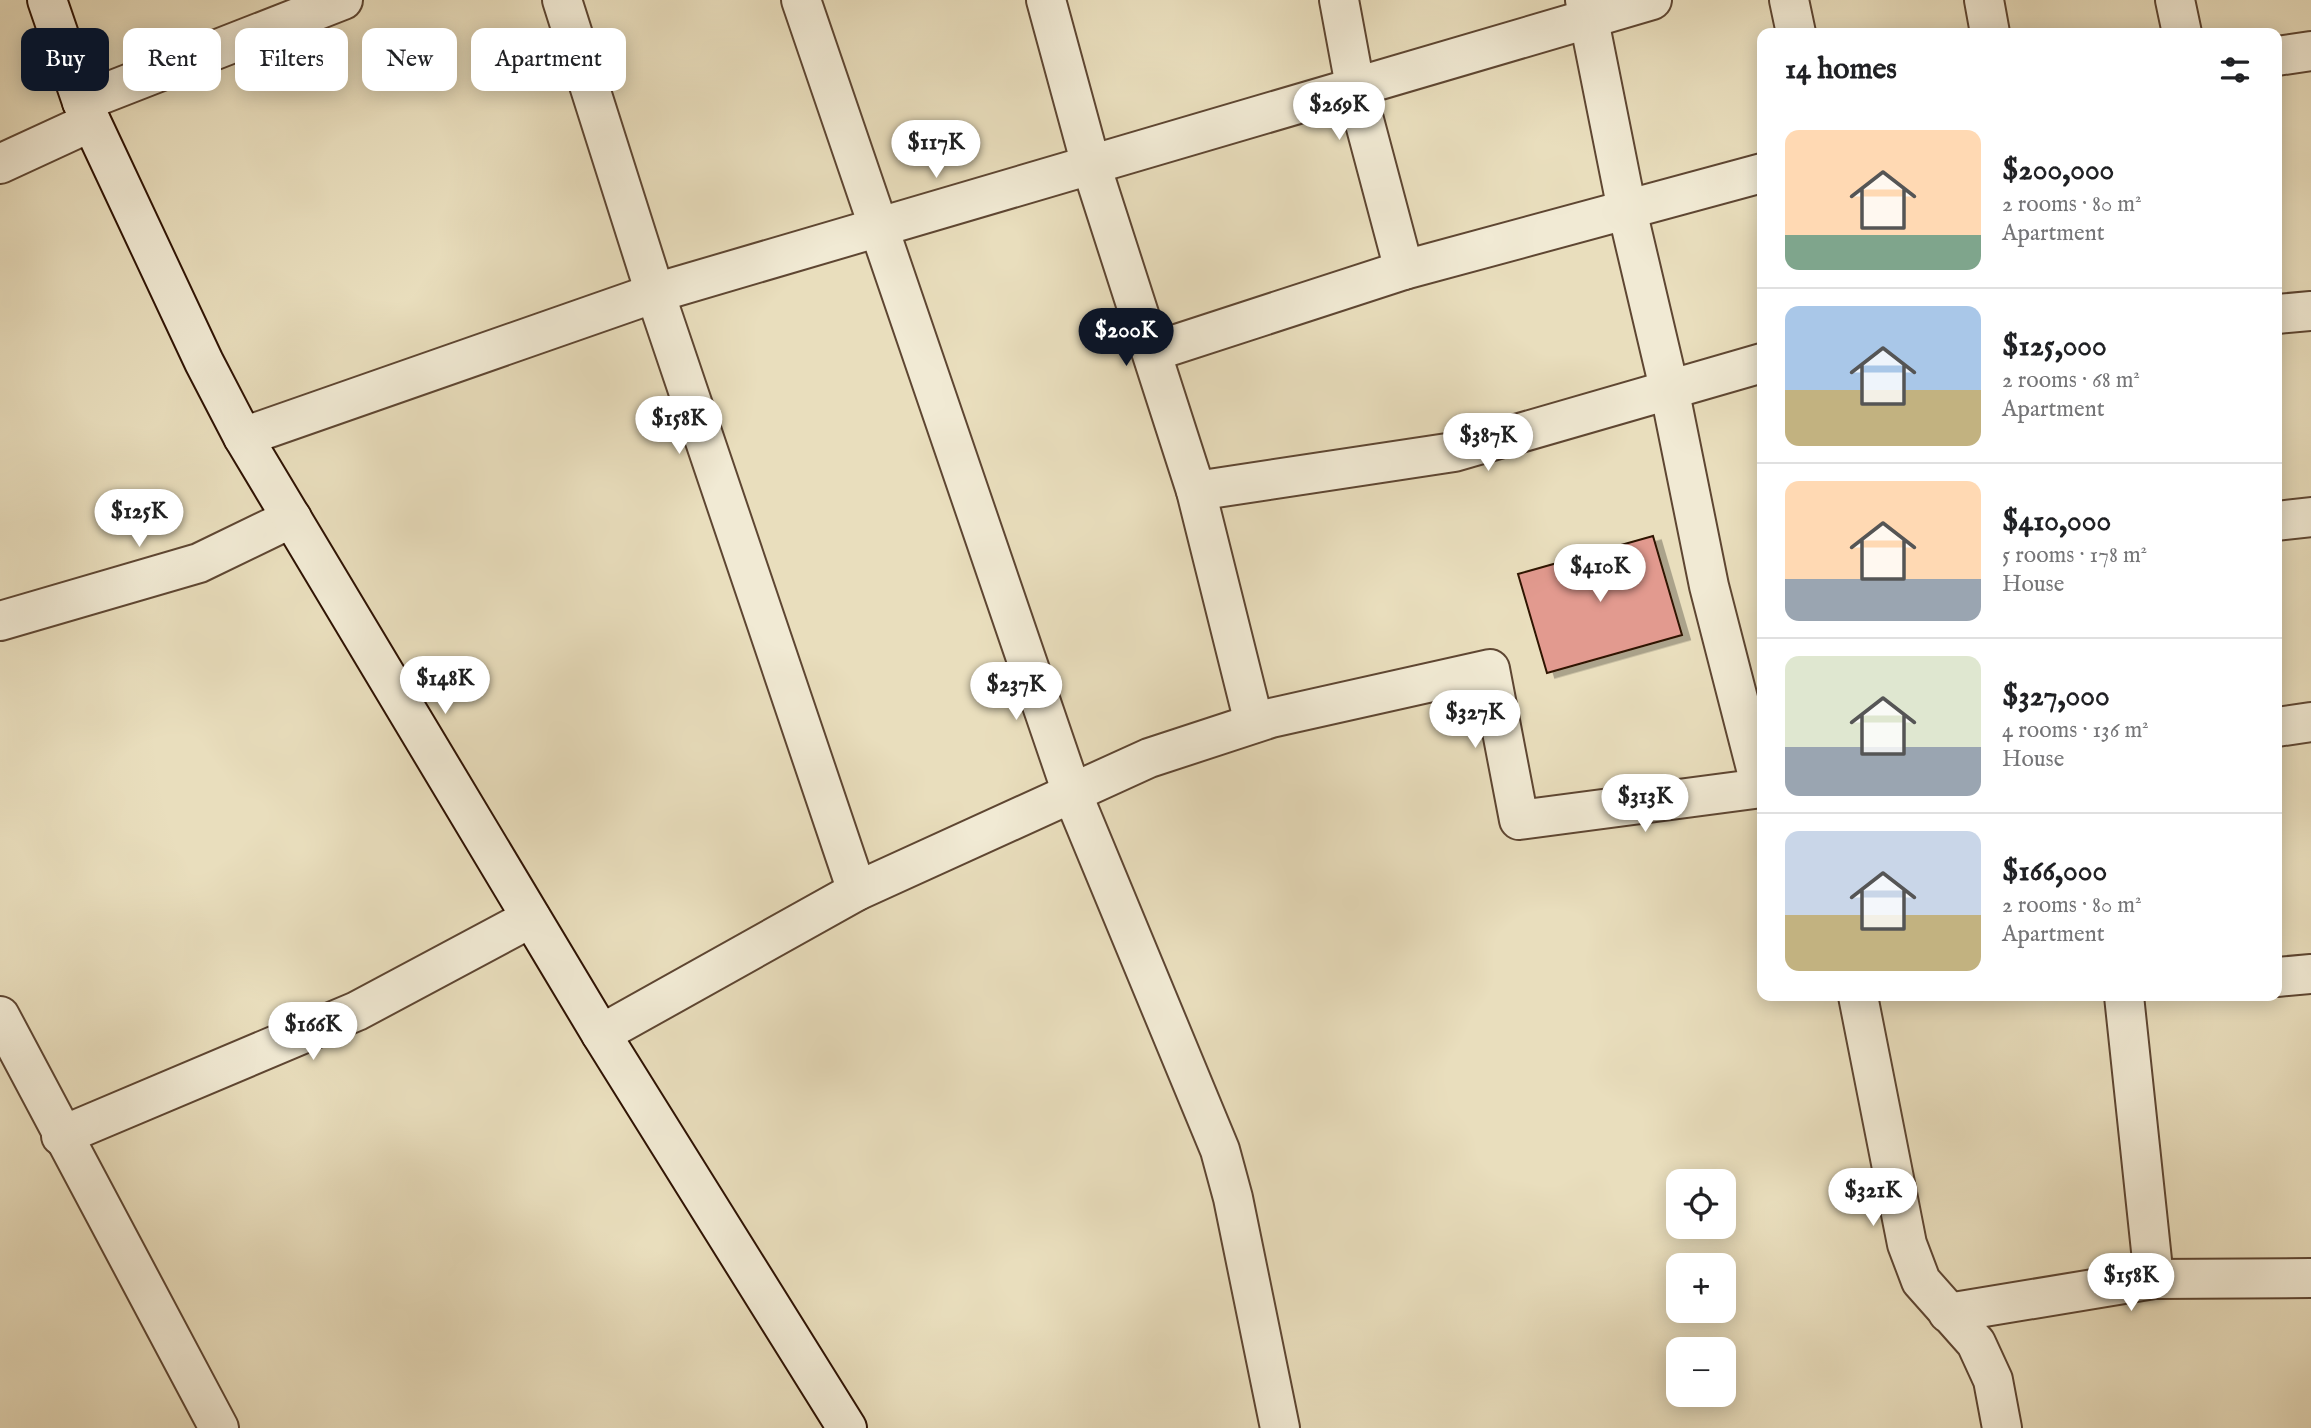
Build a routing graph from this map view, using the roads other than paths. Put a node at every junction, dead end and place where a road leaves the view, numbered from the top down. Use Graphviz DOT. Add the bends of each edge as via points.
graph roads {
  1 [pos="47,0"];
  2 [pos="343,0"];
  3 [pos="562,0"];
  4 [pos="801,0"];
  5 [pos="1046,0"];
  6 [pos="1339,0"];
  7 [pos="1652,0"];
  8 [pos="1789,0"];
  9 [pos="1984,0"];
  10 [pos="2175,0"];
  11 [pos="1587,9"];
  12 [pos="1795,28"];
  13 [pos="1989,28"];
  14 [pos="2181,28"];
  15 [pos="2311,51"];
  16 [pos="2282,55"];
  17 [pos="1355,86"];
  18 [pos="86,112"];
  19 [pos="0,164"];
  20 [pos="1091,165"];
  21 [pos="1757,174"];
  22 [pos="1627,210"];
  23 [pos="879,228"];
  24 [pos="1404,270"];
  25 [pos="655,293"];
  26 [pos="2311,311"];
  27 [pos="2282,314"];
  28 [pos="1152,352"];
  29 [pos="1757,364"];
  30 [pos="1669,388"];
  31 [pos="243,437"];
  32 [pos="1196,491"];
  33 [pos="2311,517"];
  34 [pos="292,518"];
  35 [pos="2282,520"];
  36 [pos="0,621"];
  37 [pos="2311,722"];
  38 [pos="1254,723"];
  39 [pos="2282,726"];
  40 [pos="1757,769"];
  41 [pos="1757,789"];
  42 [pos="1072,793"];
  43 [pos="858,891"];
  44 [pos="531,918"];
  45 [pos="2311,974"];
  46 [pos="2282,977"];
  47 [pos="1859,1001"];
  48 [pos="2125,1001"];
  49 [pos="0,1016"];
  50 [pos="601,1034"];
  51 [pos="61,1136"];
  52 [pos="2311,1278"];
  53 [pos="2154,1279"];
  54 [pos="1948,1313"];
  55 [pos="219,1428"];
  56 [pos="847,1428"];
  57 [pos="1280,1428"];
  58 [pos="2002,1428"];
  1 -- 18 [label="street"];
  2 -- 18 [label="street"];
  3 -- 25 [label="street"];
  4 -- 23 [label="street"];
  5 -- 20 [label="street"];
  6 -- 17 [label="street"];
  7 -- 11 [label="street"];
  8 -- 12 [label="street"];
  9 -- 13 [label="street"];
  10 -- 14 [label="street"];
  11 -- 17 [label="street"];
  11 -- 22 [label="street"];
  15 -- 16 [label="street"];
  17 -- 20 [label="street"];
  17 -- 24 [label="street"];
  18 -- 19 [label="street"];
  18 -- 31 [label="street"];
  20 -- 23 [label="street"];
  20 -- 28 [label="street"];
  21 -- 22 [label="street"];
  22 -- 24 [label="street"];
  22 -- 30 [label="street"];
  23 -- 25 [label="street"];
  23 -- 42 [label="street"];
  24 -- 28 [label="street"];
  25 -- 31 [label="street"];
  25 -- 43 [label="street"];
  26 -- 27 [label="street"];
  28 -- 32 [label="street"];
  29 -- 30 [label="street"];
  30 -- 32 [label="street" via="1454,452"];
  30 -- 40 [label="street" via="1709,586"];
  31 -- 34 [label="street"];
  32 -- 38 [label="street"];
  33 -- 35 [label="street"];
  34 -- 36 [label="street" via="199,563"];
  34 -- 44 [label="street"];
  37 -- 39 [label="street"];
  38 -- 41 [label="street" via="1490,669 1520,820"];
  38 -- 42 [label="street" via="1149,758"];
  42 -- 43 [label="street"];
  42 -- 57 [label="street" via="1220,1150"];
  43 -- 50 [label="street"];
  44 -- 50 [label="street"];
  44 -- 51 [label="street" via="357,1011"];
  45 -- 46 [label="street"];
  47 -- 54 [label="street" via="1907,1244 1921,1281"];
  48 -- 53 [label="street"];
  49 -- 51 [label="street"];
  50 -- 56 [label="street"];
  51 -- 55 [label="street"];
  52 -- 53 [label="street"];
  53 -- 54 [label="street"];
  54 -- 58 [label="street" via="1976,1343 1993,1380"];
}
